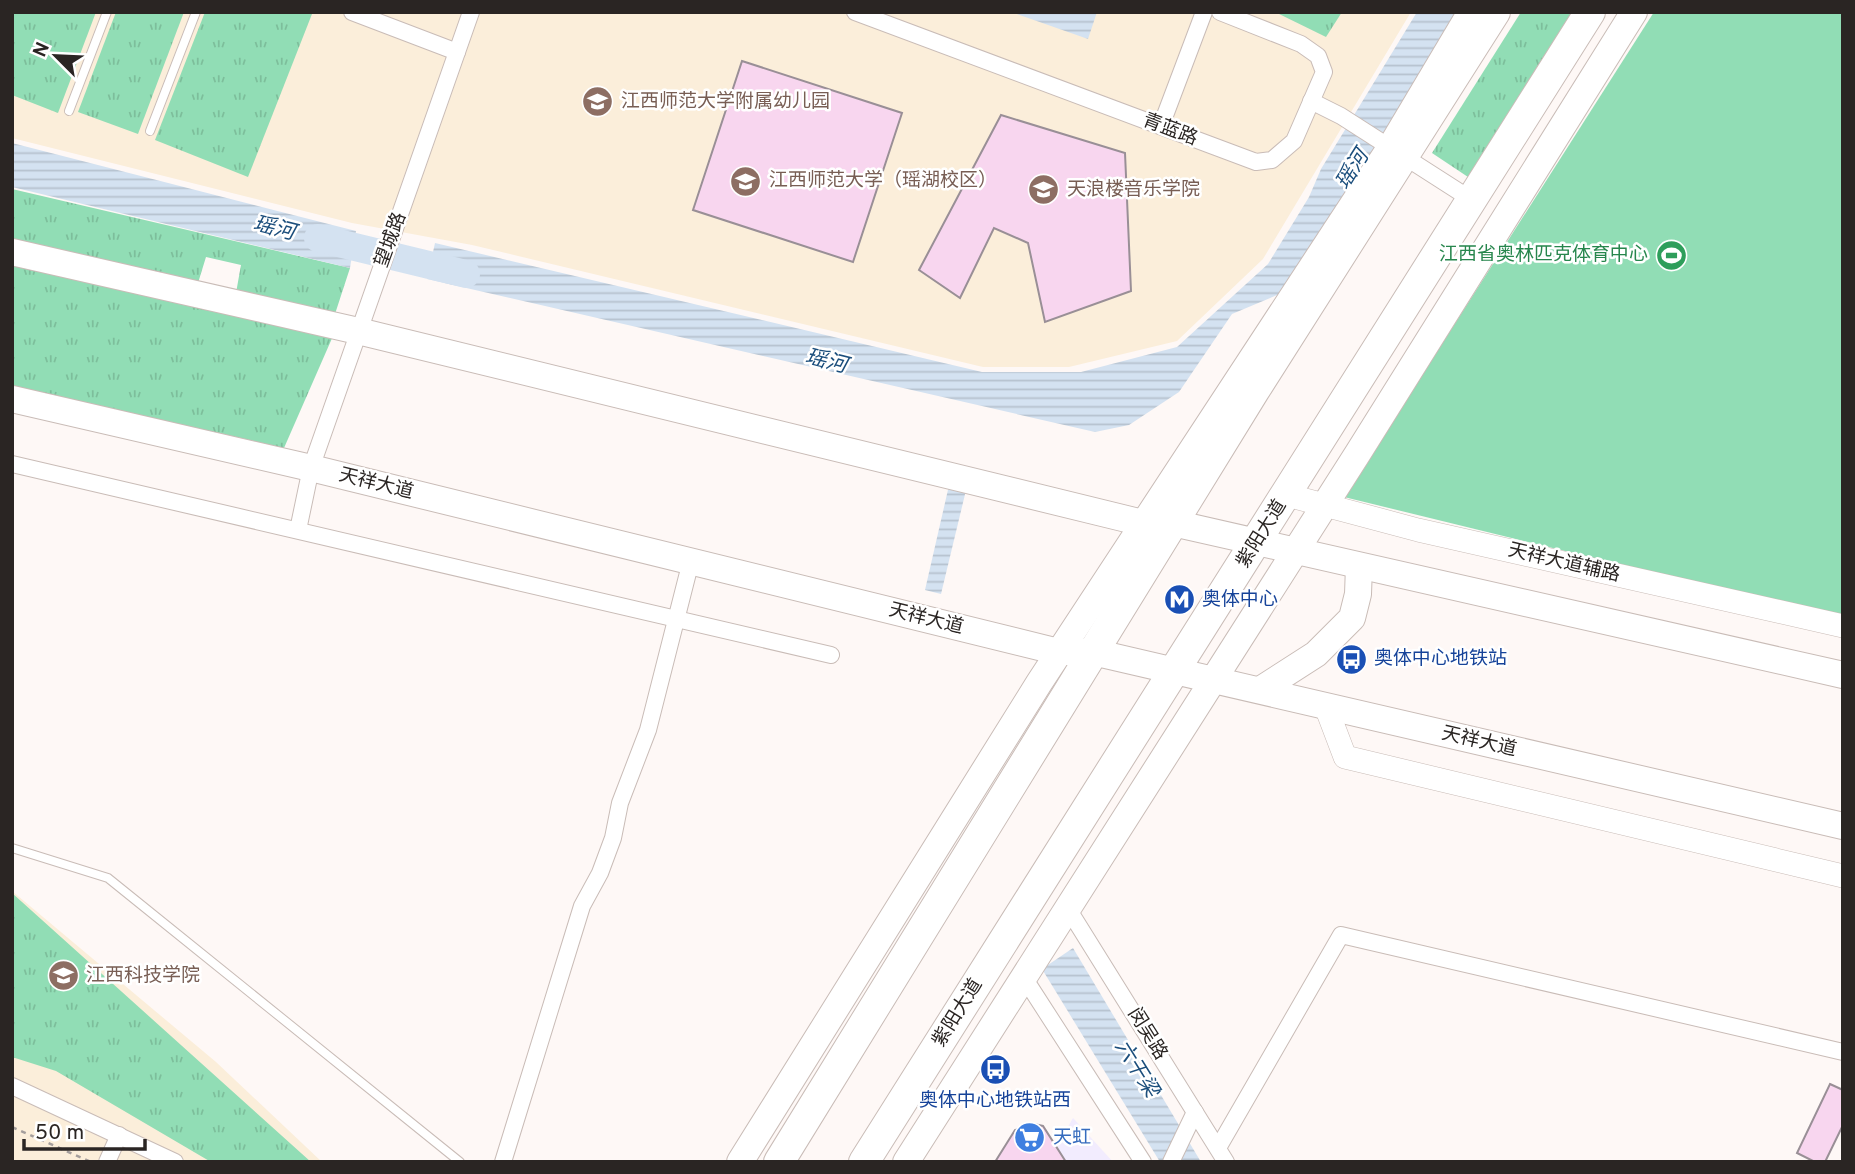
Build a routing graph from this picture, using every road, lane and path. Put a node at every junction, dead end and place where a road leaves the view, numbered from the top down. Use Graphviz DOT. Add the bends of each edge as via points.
graph roads {
  1 [pos="107,12"];
  2 [pos="196,12"];
  3 [pos="352,12"];
  4 [pos="471,12"];
  5 [pos="855,12"];
  6 [pos="1204,12"];
  7 [pos="1220,12"];
  8 [pos="1471,12"];
  9 [pos="1495,12"];
  10 [pos="1590,12"];
  11 [pos="1634,12"];
  12 [pos="457,52"];
  13 [pos="1311,101"];
  14 [pos="69,111"];
  15 [pos="1161,127"];
  16 [pos="150,131"];
  17 [pos="1396,152"];
  18 [pos="1472,200"];
  19 [pos="12,252"];
  20 [pos="362,321"];
  21 [pos="12,399"];
  22 [pos="12,464"];
  23 [pos="311,468"];
  24 [pos="1287,495"];
  25 [pos="1325,505"];
  26 [pos="1143,523"];
  27 [pos="1173,523"];
  28 [pos="298,530"];
  29 [pos="1257,542"];
  30 [pos="1296,551"];
  31 [pos="691,561"];
  32 [pos="1359,566"];
  33 [pos="676,619"];
  34 [pos="1843,626"];
  35 [pos="1059,652"];
  36 [pos="1093,652"];
  37 [pos="831,655"];
  38 [pos="1175,672"];
  39 [pos="1843,675"];
  40 [pos="1213,681"];
  41 [pos="1260,690"];
  42 [pos="1326,707"];
  43 [pos="1843,826"];
  44 [pos="12,848"];
  45 [pos="1843,876"];
  46 [pos="1067,907"];
  47 [pos="1023,976"];
  48 [pos="1843,1052"];
  49 [pos="12,1086"];
  50 [pos="1195,1112"];
  51 [pos="12,1128"];
  52 [pos="119,1135"];
  53 [pos="1174,1155"];
  54 [pos="1222,1155"];
  55 [pos="91,1162"];
  56 [pos="107,1162"];
  57 [pos="175,1162"];
  58 [pos="460,1162"];
  59 [pos="503,1162"];
  60 [pos="740,1162"];
  61 [pos="779,1162"];
  62 [pos="864,1162"];
  63 [pos="906,1162"];
  64 [pos="1143,1162"];
  1 -- 14 [label="lane"];
  2 -- 16 [label="lane"];
  3 -- 12 [label="street"];
  4 -- 12 [label="street, 望城路"];
  5 -- 15 [label="street, 青蓝路"];
  6 -- 15 [label="street"];
  7 -- 13 [label="street, 青蓝路" via="1301,44 1318,56 1324,72"];
  8 -- 17 [label="main road"];
  9 -- 17 [label="highway"];
  10 -- 18 [label="highway, 紫阳大道"];
  11 -- 25 [label="main road"];
  12 -- 20 [label="street, 望城路"];
  13 -- 15 [label="street, 青蓝路" via="1294,141 1272,160 1256,162"];
  13 -- 17 [label="street"];
  17 -- 18 [label="street"];
  17 -- 26 [label="main road"];
  17 -- 27 [label="highway"];
  18 -- 24 [label="highway, 紫阳大道"];
  19 -- 20 [label="main road"];
  20 -- 23 [label="street, 望城路"];
  20 -- 26 [label="main road"];
  21 -- 23 [label="main road, 天祥大道"];
  22 -- 28 [label="street"];
  23 -- 28 [label="street, 望城路"];
  23 -- 31 [label="main road, 天祥大道"];
  24 -- 25 [label="main road, 天祥大道辅路"];
  24 -- 29 [label="highway, 紫阳大道"];
  25 -- 30 [label="main road"];
  25 -- 34 [label="main road, 天祥大道辅路"];
  26 -- 27 [label="main road"];
  26 -- 35 [label="main road"];
  27 -- 29 [label="main road"];
  27 -- 36 [label="highway"];
  28 -- 33 [label="street"];
  29 -- 30 [label="main road"];
  29 -- 38 [label="highway, 紫阳大道"];
  30 -- 32 [label="main road"];
  30 -- 40 [label="main road"];
  31 -- 33 [label="street"];
  31 -- 35 [label="main road, 天祥大道"];
  32 -- 39 [label="main road"];
  32 -- 41 [label="main road" via="1352,618 1316,654"];
  33 -- 37 [label="street"];
  33 -- 59 [label="street" via="648,730 600,873 582,906"];
  35 -- 36 [label="main road, 天祥大道"];
  35 -- 60 [label="main road"];
  36 -- 38 [label="main road, 天祥大道"];
  36 -- 61 [label="highway"];
  38 -- 40 [label="main road, 天祥大道"];
  38 -- 62 [label="highway, 紫阳大道"];
  40 -- 41 [label="main road, 天祥大道"];
  40 -- 46 [label="main road"];
  41 -- 42 [label="main road, 天祥大道"];
  42 -- 43 [label="main road, 天祥大道"];
  42 -- 45 [label="main road" via="1345,757"];
  44 -- 58 [label="lane" via="107,878"];
  46 -- 47 [label="main road"];
  46 -- 50 [label="street, 闵吴路"];
  47 -- 63 [label="main road"];
  47 -- 64 [label="street"];
  48 -- 54 [label="street" via="1341,935"];
  49 -- 52 [label="street"];
  50 -- 53 [label="street"];
  50 -- 54 [label="street, 闵吴路"];
  51 -- 55 [label="path"];
  52 -- 56 [label="street"];
  52 -- 57 [label="street"];
}
